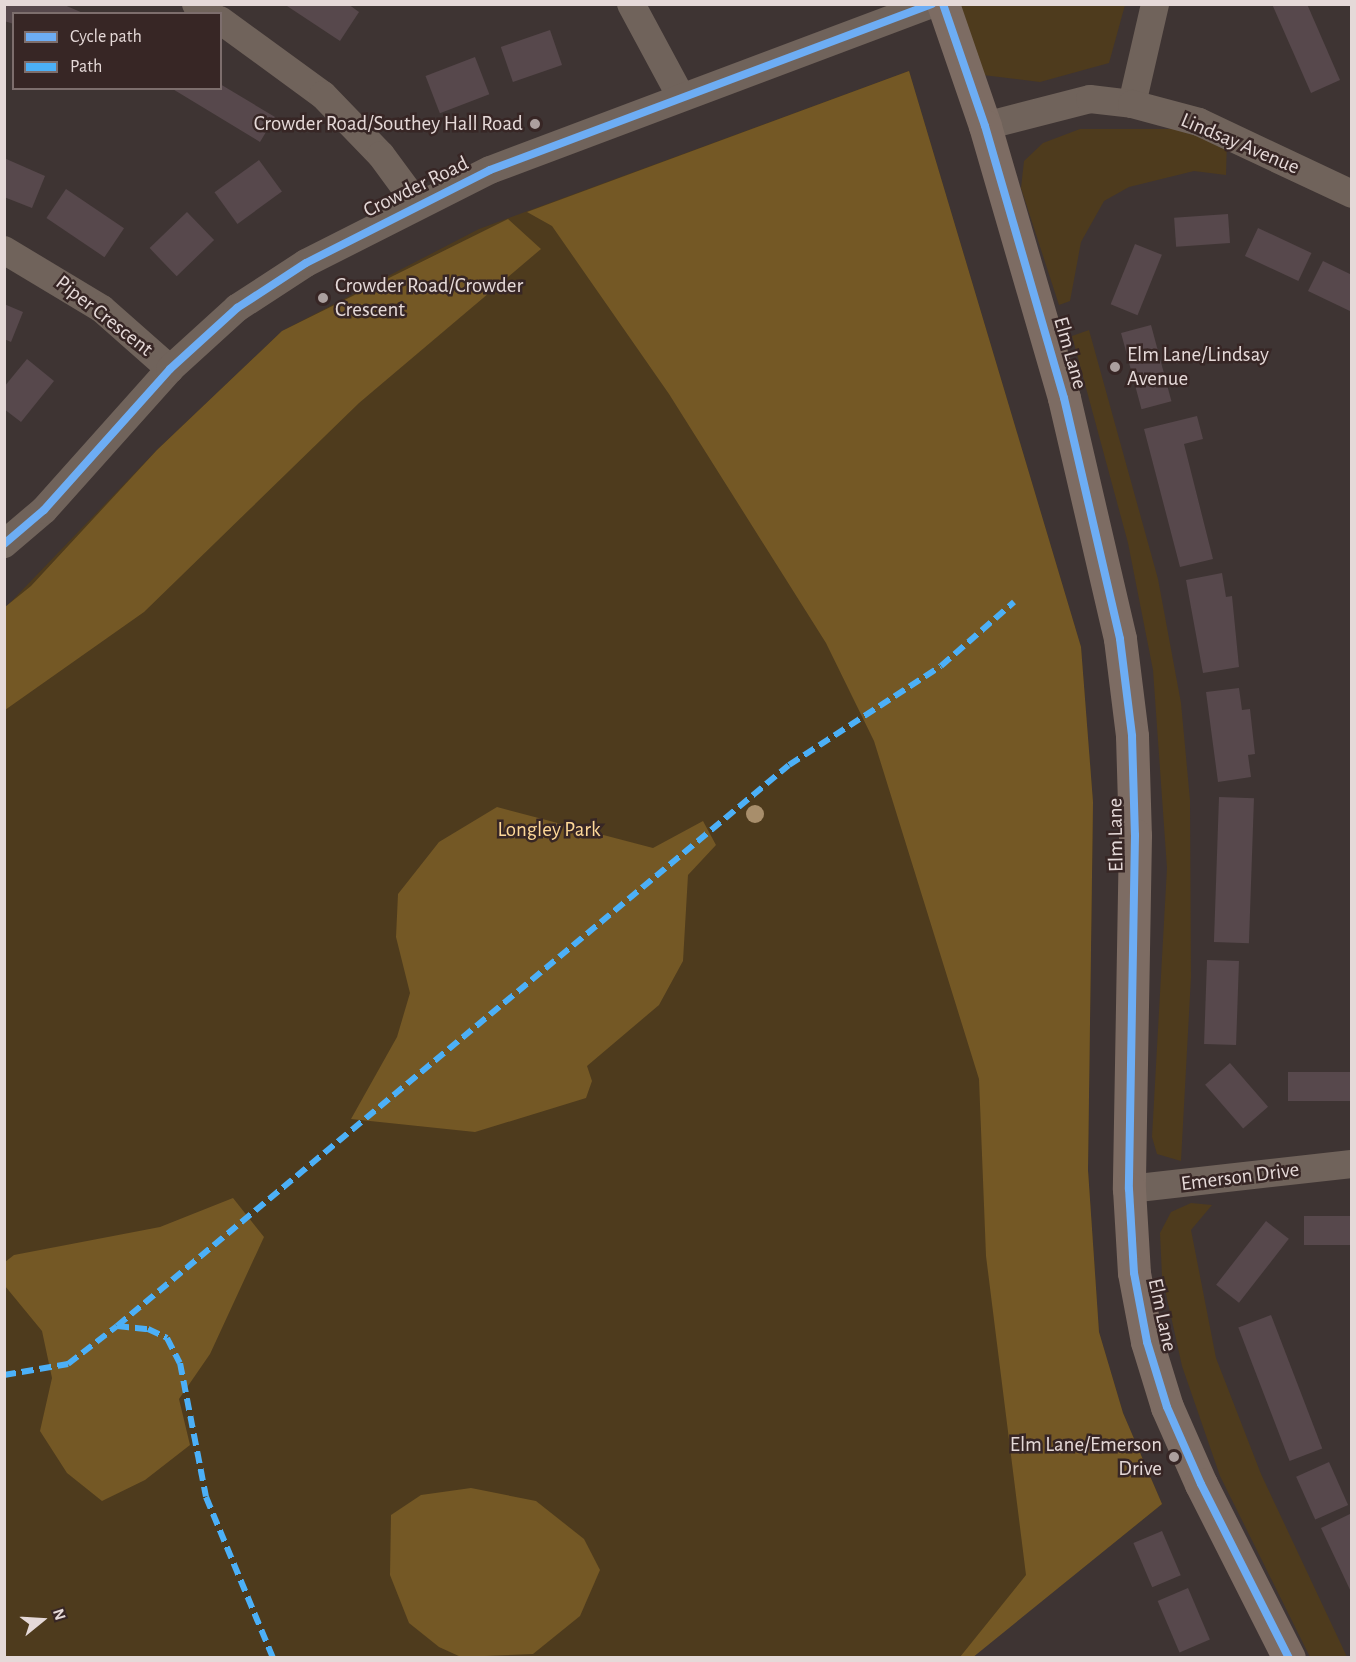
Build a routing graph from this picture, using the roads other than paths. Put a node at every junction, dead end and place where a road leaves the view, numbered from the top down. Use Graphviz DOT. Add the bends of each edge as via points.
graph roads {
  1 [pos="195,4"];
  2 [pos="631,4"];
  3 [pos="932,4"];
  4 [pos="943,4"];
  5 [pos="1155,4"];
  6 [pos="208,12"];
  7 [pos="222,21"];
  8 [pos="681,97"];
  9 [pos="1132,104"];
  10 [pos="985,126"];
  11 [pos="1352,194"];
  12 [pos="417,204"];
  13 [pos="4,250"];
  14 [pos="170,369"];
  15 [pos="4,544"];
  16 [pos="1352,1164"];
  17 [pos="1129,1189"];
  18 [pos="1289,1658"];
  1 -- 6 [label="street"];
  2 -- 8 [label="street"];
  3 -- 8 [label="street, Crowder Road"];
  4 -- 10 [label="street, Elm Lane"];
  5 -- 9 [label="street"];
  7 -- 12 [label="street" via="323,95 381,155"];
  8 -- 12 [label="street, Crowder Road"];
  9 -- 10 [label="street, Lindsay Avenue" via="1090,99"];
  9 -- 11 [label="street, Lindsay Avenue" via="1199,122"];
  10 -- 17 [label="street, Elm Lane" via="1064,398 1120,639 1132,736 1135,835"];
  12 -- 14 [label="street, Crowder Road" via="306,262 237,308"];
  13 -- 14 [label="street, Piper Crescent" via="102,309"];
  14 -- 15 [label="street, Crowder Road" via="44,510"];
  16 -- 17 [label="street, Emerson Drive"];
  17 -- 18 [label="street, Elm Lane" via="1134,1273 1167,1407"];
}
